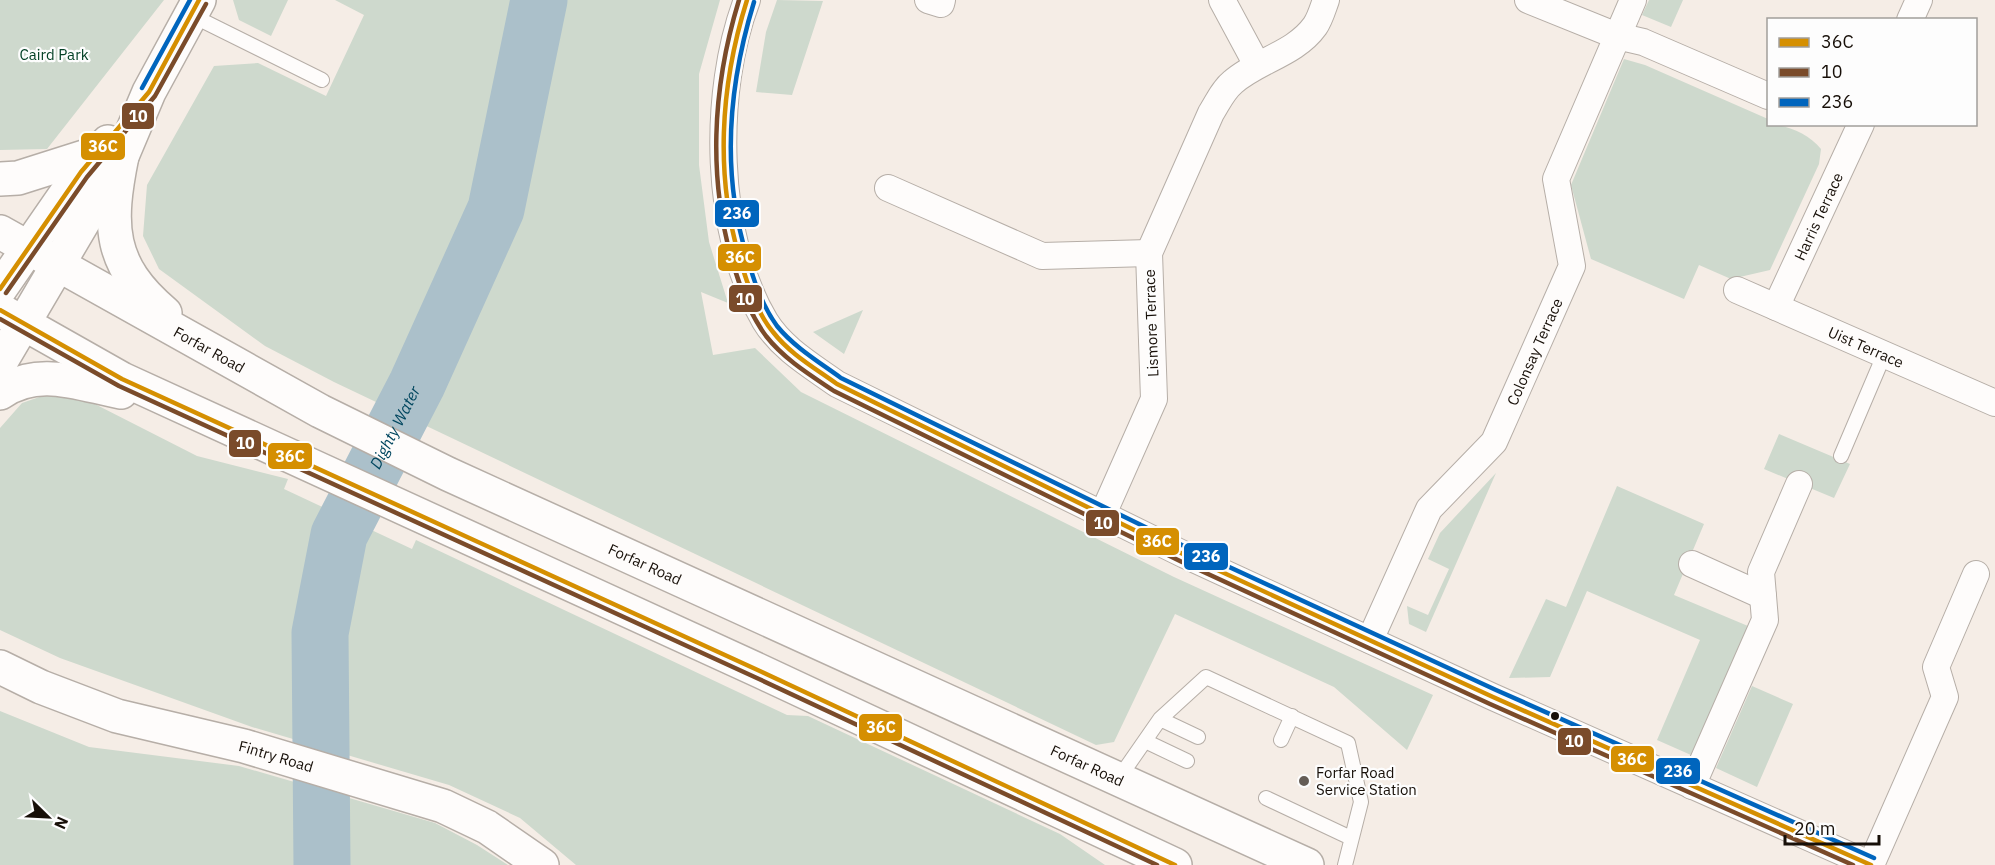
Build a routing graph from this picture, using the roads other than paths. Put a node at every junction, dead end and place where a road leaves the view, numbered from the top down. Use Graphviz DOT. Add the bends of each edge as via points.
graph roads {
  1 [pos="747,0"];
  2 [pos="928,0"];
  3 [pos="942,0"];
  4 [pos="1223,0"];
  5 [pos="1326,0"];
  6 [pos="1528,0"];
  7 [pos="1633,0"];
  8 [pos="1919,0"];
  9 [pos="195,8"];
  10 [pos="1911,18"];
  11 [pos="1617,36"];
  12 [pos="1257,65"];
  13 [pos="321,80"];
  14 [pos="1767,96"];
  15 [pos="1851,128"];
  16 [pos="111,154"];
  17 [pos="0,179"];
  18 [pos="888,188"];
  19 [pos="0,232"];
  20 [pos="1149,253"];
  21 [pos="42,257"];
  22 [pos="0,289"];
  23 [pos="1737,290"];
  24 [pos="1776,307"];
  25 [pos="11,317"];
  26 [pos="212,351"];
  27 [pos="1884,355"];
  28 [pos="0,363"];
  29 [pos="0,393"];
  30 [pos="178,403"];
  31 [pos="1995,403"];
  32 [pos="1840,456"];
  33 [pos="1799,484"];
  34 [pos="1103,514"];
  35 [pos="1692,564"];
  36 [pos="1976,574"];
  37 [pos="1763,596"];
  38 [pos="1370,640"];
  39 [pos="0,667"];
  40 [pos="1292,716"];
  41 [pos="1160,719"];
  42 [pos="1198,737"];
  43 [pos="1281,740"];
  44 [pos="1145,741"];
  45 [pos="1187,760"];
  46 [pos="1119,778"];
  47 [pos="1692,786"];
  48 [pos="1266,798"];
  49 [pos="1351,838"];
  50 [pos="542,865"];
  51 [pos="1174,865"];
  52 [pos="1307,865"];
  53 [pos="1345,865"];
  54 [pos="1871,865"];
  1 -- 34 [label="street" via="735,32 723,112 727,201 744,276 766,322 791,352 837,384"];
  2 -- 3 [label="street" via="941,4"];
  4 -- 12 [label="street"];
  5 -- 12 [label="street" via="1315,26 1294,46"];
  6 -- 11 [label="street"];
  7 -- 11 [label="street, Colonsay Terrace"];
  8 -- 10 [label="street"];
  9 -- 13 [label="lane"];
  9 -- 16 [label="main road"];
  11 -- 14 [label="street" via="1643,42"];
  11 -- 38 [label="street, Colonsay Terrace" via="1556,179 1572,266 1494,442 1429,509"];
  12 -- 20 [label="street" via="1233,82 1211,113"];
  15 -- 24 [label="street, Harris Terrace"];
  16 -- 17 [label="main road"];
  16 -- 21 [label="main road"];
  16 -- 26 [label="main road" via="118,251 132,281"];
  18 -- 20 [label="street, Lismore Terrace" via="1042,256"];
  19 -- 21 [label="main road, Forfar Road"];
  20 -- 34 [label="street, Lismore Terrace" via="1154,399"];
  21 -- 22 [label="main road"];
  21 -- 25 [label="main road"];
  21 -- 26 [label="main road, Forfar Road"];
  23 -- 24 [label="street, Uist Terrace"];
  24 -- 27 [label="street, Uist Terrace"];
  25 -- 28 [label="main road"];
  25 -- 30 [label="main road" via="93,365"];
  26 -- 46 [label="main road, Forfar Road" via="320,411 448,474"];
  27 -- 31 [label="street, Uist Terrace"];
  27 -- 32 [label="lane"];
  29 -- 30 [label="main road" via="24,379 36,377"];
  30 -- 51 [label="main road"];
  33 -- 37 [label="street" via="1761,572"];
  34 -- 38 [label="street"];
  35 -- 37 [label="street"];
  36 -- 54 [label="street" via="1936,667 1945,697"];
  37 -- 47 [label="street" via="1765,620"];
  38 -- 47 [label="street"];
  39 -- 50 [label="main road, Fintry Road" via="117,716 244,746 443,806 487,826"];
  40 -- 41 [label="lane" via="1206,677"];
  40 -- 43 [label="lane"];
  40 -- 49 [label="lane" via="1348,743 1361,802"];
  41 -- 42 [label="lane"];
  41 -- 44 [label="lane"];
  44 -- 45 [label="lane"];
  44 -- 46 [label="lane"];
  46 -- 52 [label="main road, Forfar Road"];
  47 -- 54 [label="street"];
  48 -- 49 [label="lane"];
  49 -- 53 [label="lane"];
}
